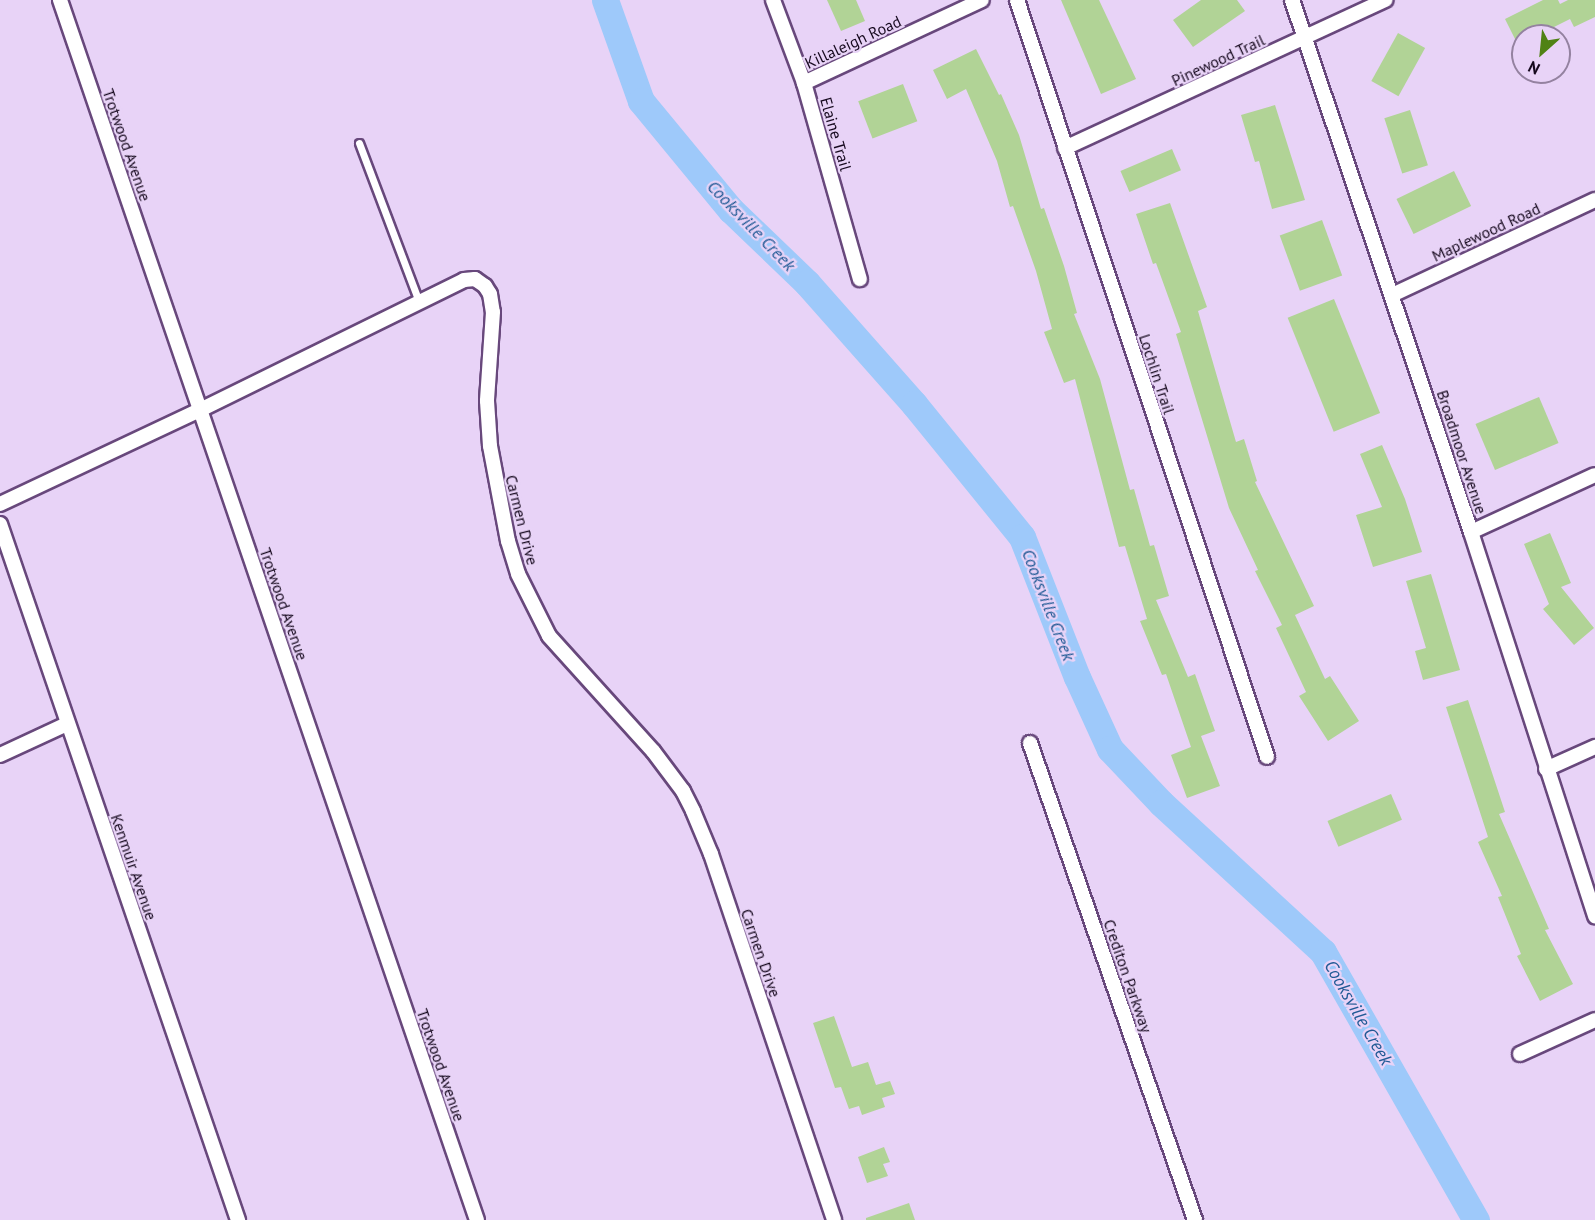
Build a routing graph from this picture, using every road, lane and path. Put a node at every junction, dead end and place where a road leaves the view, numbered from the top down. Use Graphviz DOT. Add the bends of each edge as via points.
graph roads {
  1 [pos="60,0"];
  2 [pos="773,0"];
  3 [pos="982,0"];
  4 [pos="1017,0"];
  5 [pos="1292,0"];
  6 [pos="1385,0"];
  7 [pos="1304,38"];
  8 [pos="804,83"];
  9 [pos="359,143"];
  10 [pos="1065,148"];
  11 [pos="1595,200"];
  12 [pos="860,279"];
  13 [pos="1392,295"];
  14 [pos="419,302"];
  15 [pos="200,410"];
  16 [pos="1595,475"];
  17 [pos="0,504"];
  18 [pos="0,524"];
  19 [pos="1471,532"];
  20 [pos="67,724"];
  21 [pos="1030,743"];
  22 [pos="1595,747"];
  23 [pos="0,755"];
  24 [pos="1267,757"];
  25 [pos="1546,769"];
  26 [pos="1595,917"];
  27 [pos="1595,1020"];
  28 [pos="1520,1054"];
  29 [pos="238,1220"];
  30 [pos="477,1220"];
  31 [pos="834,1220"];
  32 [pos="1195,1220"];
  1 -- 15 [label="street, Trotwood Avenue"];
  2 -- 8 [label="street, Elaine Trail"];
  3 -- 8 [label="street, Killaleigh Road"];
  4 -- 10 [label="street, Lochlin Trail"];
  5 -- 7 [label="street, Broadmoor Avenue"];
  6 -- 7 [label="street, Pinewood Trail"];
  7 -- 10 [label="street, Pinewood Trail"];
  7 -- 13 [label="street, Broadmoor Avenue"];
  8 -- 12 [label="street, Elaine Trail"];
  9 -- 14 [label="lane"];
  10 -- 24 [label="street, Lochlin Trail"];
  11 -- 13 [label="street, Maplewood Road"];
  13 -- 19 [label="street, Broadmoor Avenue"];
  14 -- 15 [label="street, Carmen Drive"];
  14 -- 31 [label="street, Carmen Drive" via="469,278 480,282 490,294 490,446 518,574 549,636 653,751 693,811 711,854"];
  15 -- 17 [label="street, Carmen Drive"];
  15 -- 30 [label="street, Trotwood Avenue"];
  16 -- 19 [label="street"];
  18 -- 20 [label="street, Kenmuir Avenue"];
  19 -- 25 [label="street, Broadmoor Avenue"];
  20 -- 23 [label="street"];
  20 -- 29 [label="street, Kenmuir Avenue"];
  21 -- 32 [label="street, Crediton Parkway"];
  22 -- 25 [label="street"];
  25 -- 26 [label="street, Broadmoor Avenue"];
  27 -- 28 [label="street"];
}
